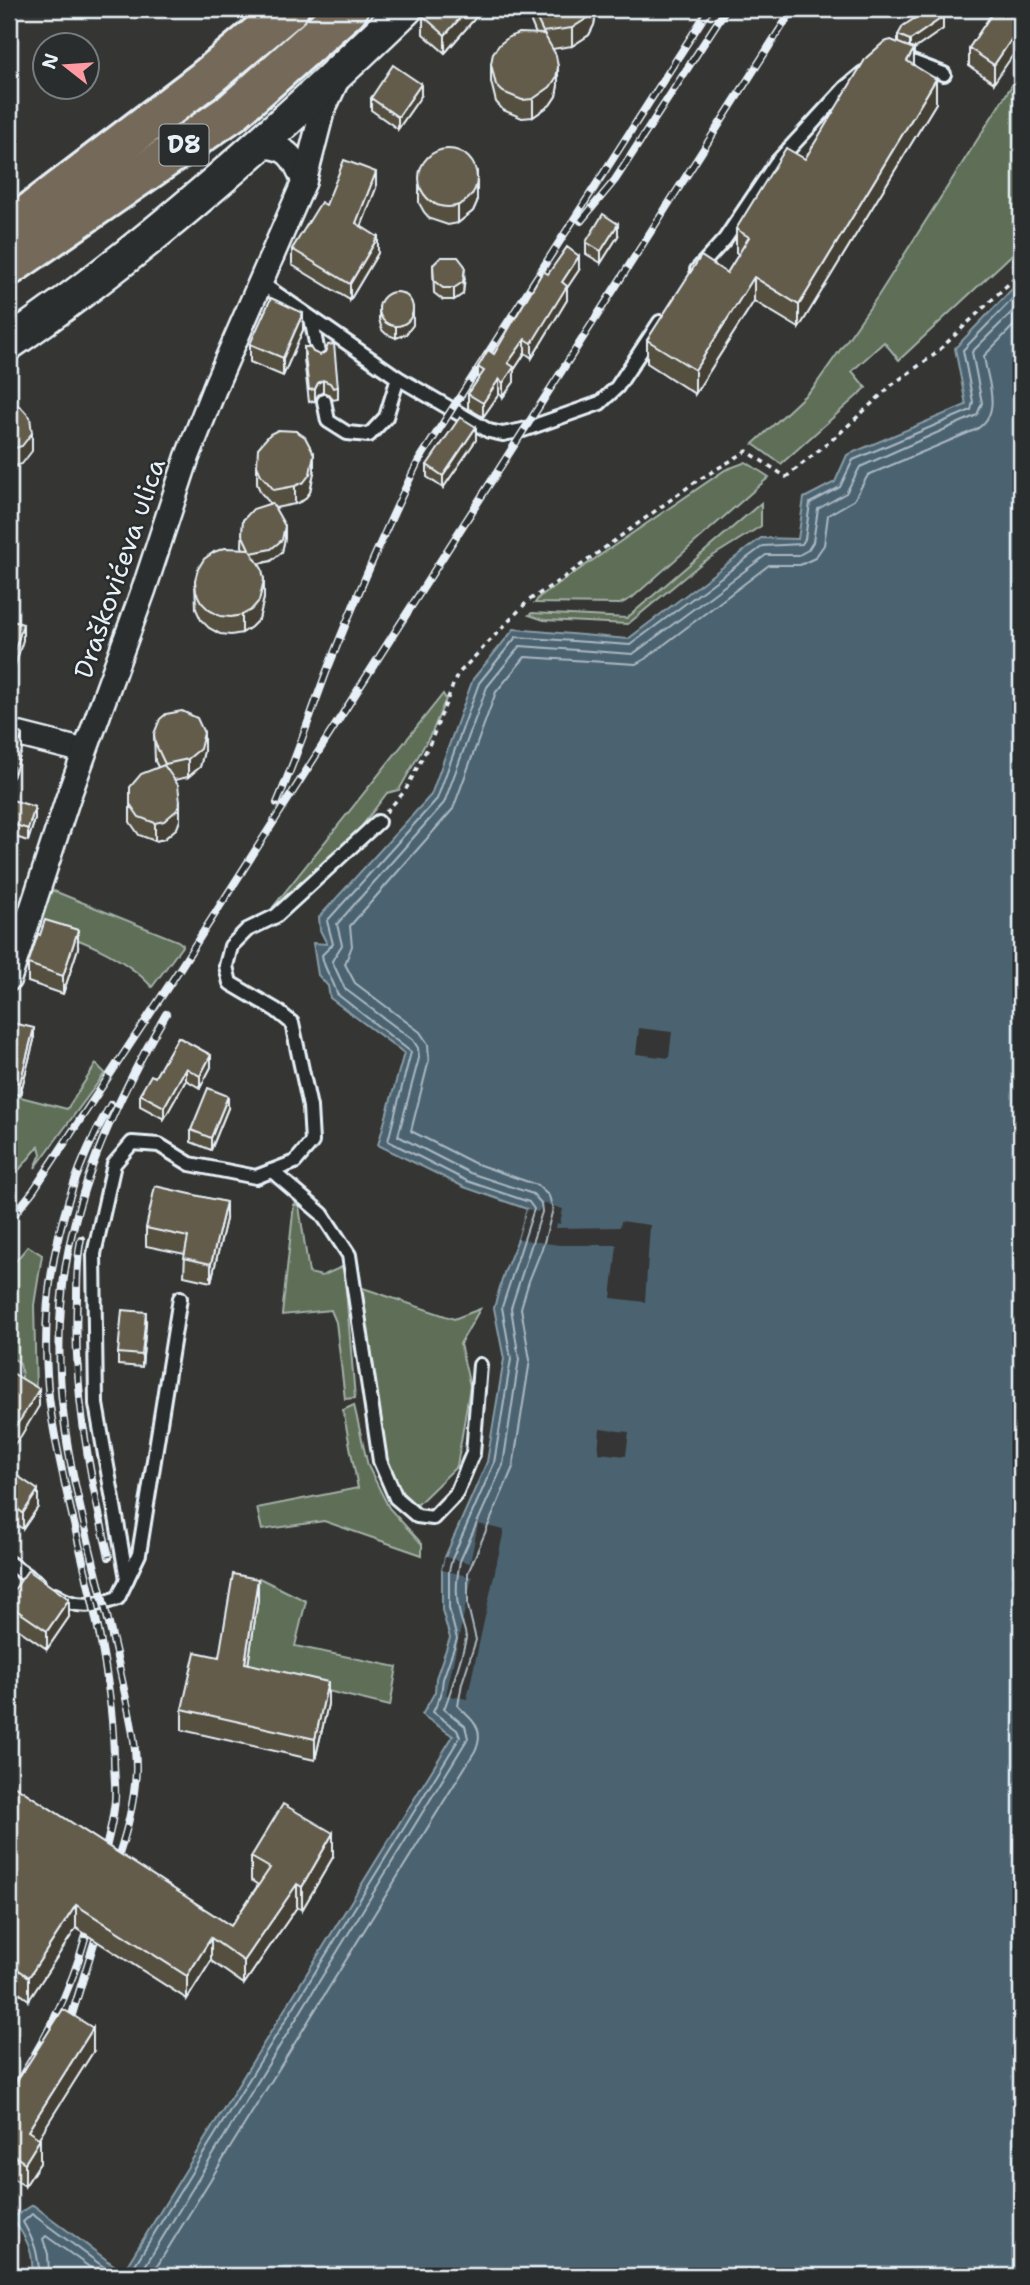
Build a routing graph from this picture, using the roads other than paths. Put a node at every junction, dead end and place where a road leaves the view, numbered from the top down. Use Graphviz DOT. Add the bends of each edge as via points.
graph roads {
  1 [pos="289,9"];
  2 [pos="348,9"];
  3 [pos="405,9"];
  4 [pos="891,54"];
  5 [pos="871,66"];
  6 [pos="343,68"];
  7 [pos="944,74"];
  8 [pos="140,113"];
  9 [pos="255,146"];
  10 [pos="304,182"];
  11 [pos="67,185"];
  12 [pos="20,216"];
  13 [pos="9,266"];
  14 [pos="692,278"];
  15 [pos="261,283"];
  16 [pos="669,310"];
  17 [pos="310,318"];
  18 [pos="9,343"];
  19 [pos="319,358"];
  20 [pos="398,378"];
  21 [pos="324,401"];
  22 [pos="9,732"];
  23 [pos="84,751"];
  24 [pos="377,822"];
  25 [pos="9,979"];
  26 [pos="272,1171"];
  27 [pos="180,1298"];
  28 [pos="480,1365"];
  29 [pos="9,1563"];
  30 [pos="127,1579"];
  1 -- 11 [label="highway, D8"];
  2 -- 13 [label="highway, D8" via="232,112"];
  3 -- 6 [label="main road"];
  4 -- 7 [label="lane"];
  5 -- 14 [label="lane" via="776,163 725,239"];
  6 -- 9 [label="main road"];
  6 -- 10 [label="street, Draškovićeva ulica" via="322,112"];
  8 -- 11 [label="lane"];
  9 -- 10 [label="street" via="283,150 296,160"];
  9 -- 18 [label="main road" via="92,284"];
  10 -- 15 [label="street, Draškovićeva ulica"];
  11 -- 12 [label="highway, D8"];
  15 -- 17 [label="lane"];
  15 -- 23 [label="street, Draškovićeva ulica" via="187,458"];
  16 -- 20 [label="lane" via="617,387 600,403 523,430 489,431"];
  17 -- 19 [label="lane"];
  17 -- 20 [label="lane"];
  20 -- 21 [label="lane" via="386,417 369,435 347,433 328,421"];
  22 -- 23 [label="street"];
  23 -- 25 [label="street, Draškovićeva ulica"];
  24 -- 26 [label="lane" via="276,916 247,930 231,946 226,966 230,984 292,1024 310,1107 312,1142 295,1162"];
  26 -- 28 [label="lane" via="322,1214 349,1255 380,1461 396,1498 417,1516 433,1517 456,1494 465,1474 473,1453"];
  26 -- 30 [label="lane" via="256,1177 190,1164 159,1145 132,1143 114,1164 94,1254 96,1404"];
  27 -- 30 [label="lane" via="139,1554"];
  29 -- 30 [label="lane" via="68,1604 92,1605 118,1598"];
}
